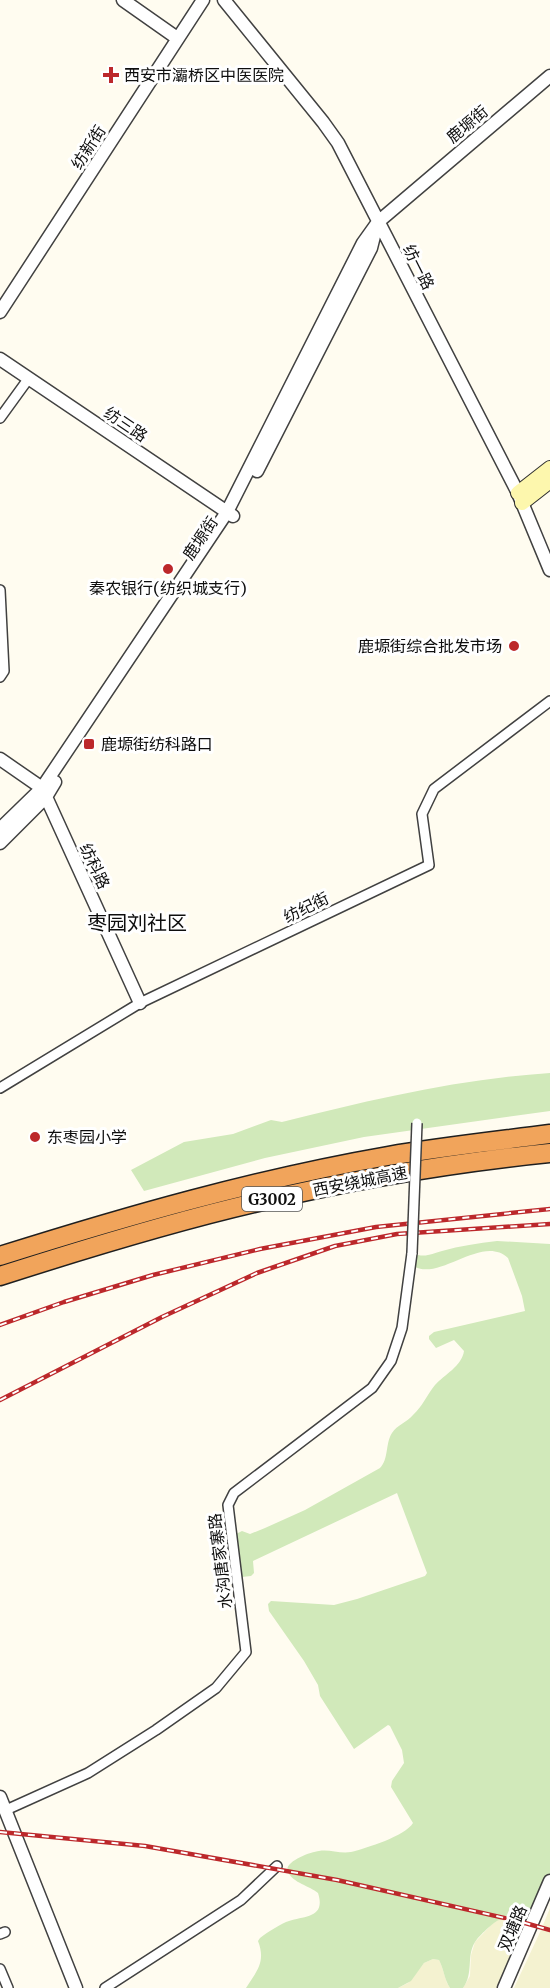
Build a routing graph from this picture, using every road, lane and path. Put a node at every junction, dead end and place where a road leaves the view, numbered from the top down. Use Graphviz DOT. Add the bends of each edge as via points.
graph roads {
  1 [pos="123,0"];
  2 [pos="202,0"];
  3 [pos="224,0"];
  4 [pos="177,38"];
  5 [pos="550,76"];
  6 [pos="378,222"];
  7 [pos="0,312"];
  8 [pos="0,359"];
  9 [pos="29,378"];
  10 [pos="0,418"];
  11 [pos="550,468"];
  12 [pos="550,481"];
  13 [pos="520,498"];
  14 [pos="230,514"];
  15 [pos="550,570"];
  16 [pos="0,590"];
  17 [pos="0,677"];
  18 [pos="550,700"];
  19 [pos="0,759"];
  20 [pos="44,792"];
  21 [pos="0,830"];
  22 [pos="0,843"];
  23 [pos="140,1003"];
  24 [pos="0,1088"];
  25 [pos="417,1123"];
  26 [pos="550,1134"];
  27 [pos="550,1153"];
  28 [pos="0,1256"];
  29 [pos="0,1275"];
  30 [pos="0,1797"];
  31 [pos="6,1810"];
  32 [pos="278,1866"];
  33 [pos="550,1881"];
  34 [pos="0,1969"];
  35 [pos="8,1988"];
  36 [pos="76,1988"];
  37 [pos="105,1988"];
  38 [pos="504,1988"];
  1 -- 4 [label="street"];
  2 -- 4 [label="street, 纺新街"];
  3 -- 6 [label="street, 纺一路" via="331,133"];
  4 -- 7 [label="street, 纺新街"];
  5 -- 6 [label="street, 鹿塬街"];
  6 -- 13 [label="street, 纺一路"];
  6 -- 14 [label="street, 鹿塬街" via="363,243"];
  8 -- 9 [label="street, 纺三路"];
  9 -- 10 [label="street"];
  9 -- 14 [label="street, 纺三路"];
  11 -- 13 [label="main road"];
  12 -- 13 [label="main road"];
  13 -- 15 [label="street, 纺一路"];
  14 -- 20 [label="street, 鹿塬街"];
  16 -- 17 [label="street" via="4,671"];
  18 -- 23 [label="street, 纺纪街" via="434,789 422,814 429,866"];
  19 -- 20 [label="street"];
  20 -- 21 [label="street, 鹿塬街"];
  20 -- 22 [label="street, 鹿塬街"];
  20 -- 23 [label="street, 纺科路"];
  23 -- 24 [label="street, 纺纪街"];
  25 -- 31 [label="street, 水沟唐家寨路, bridge" via="412,1253 402,1328 391,1361 372,1388 234,1493 228,1505 246,1652 216,1689 156,1730 88,1773"];
  26 -- 28 [label="highway, 西安绕城高速 / G3002" via="386,1156 256,1184 166,1206"];
  27 -- 29 [label="highway, 西安绕城高速 / G3002" via="396,1174 255,1202"];
  30 -- 31 [label="street"];
  31 -- 36 [label="street"];
  32 -- 37 [label="street" via="241,1900"];
  33 -- 38 [label="street, 双塘路"];
  34 -- 35 [label="street"];
}
